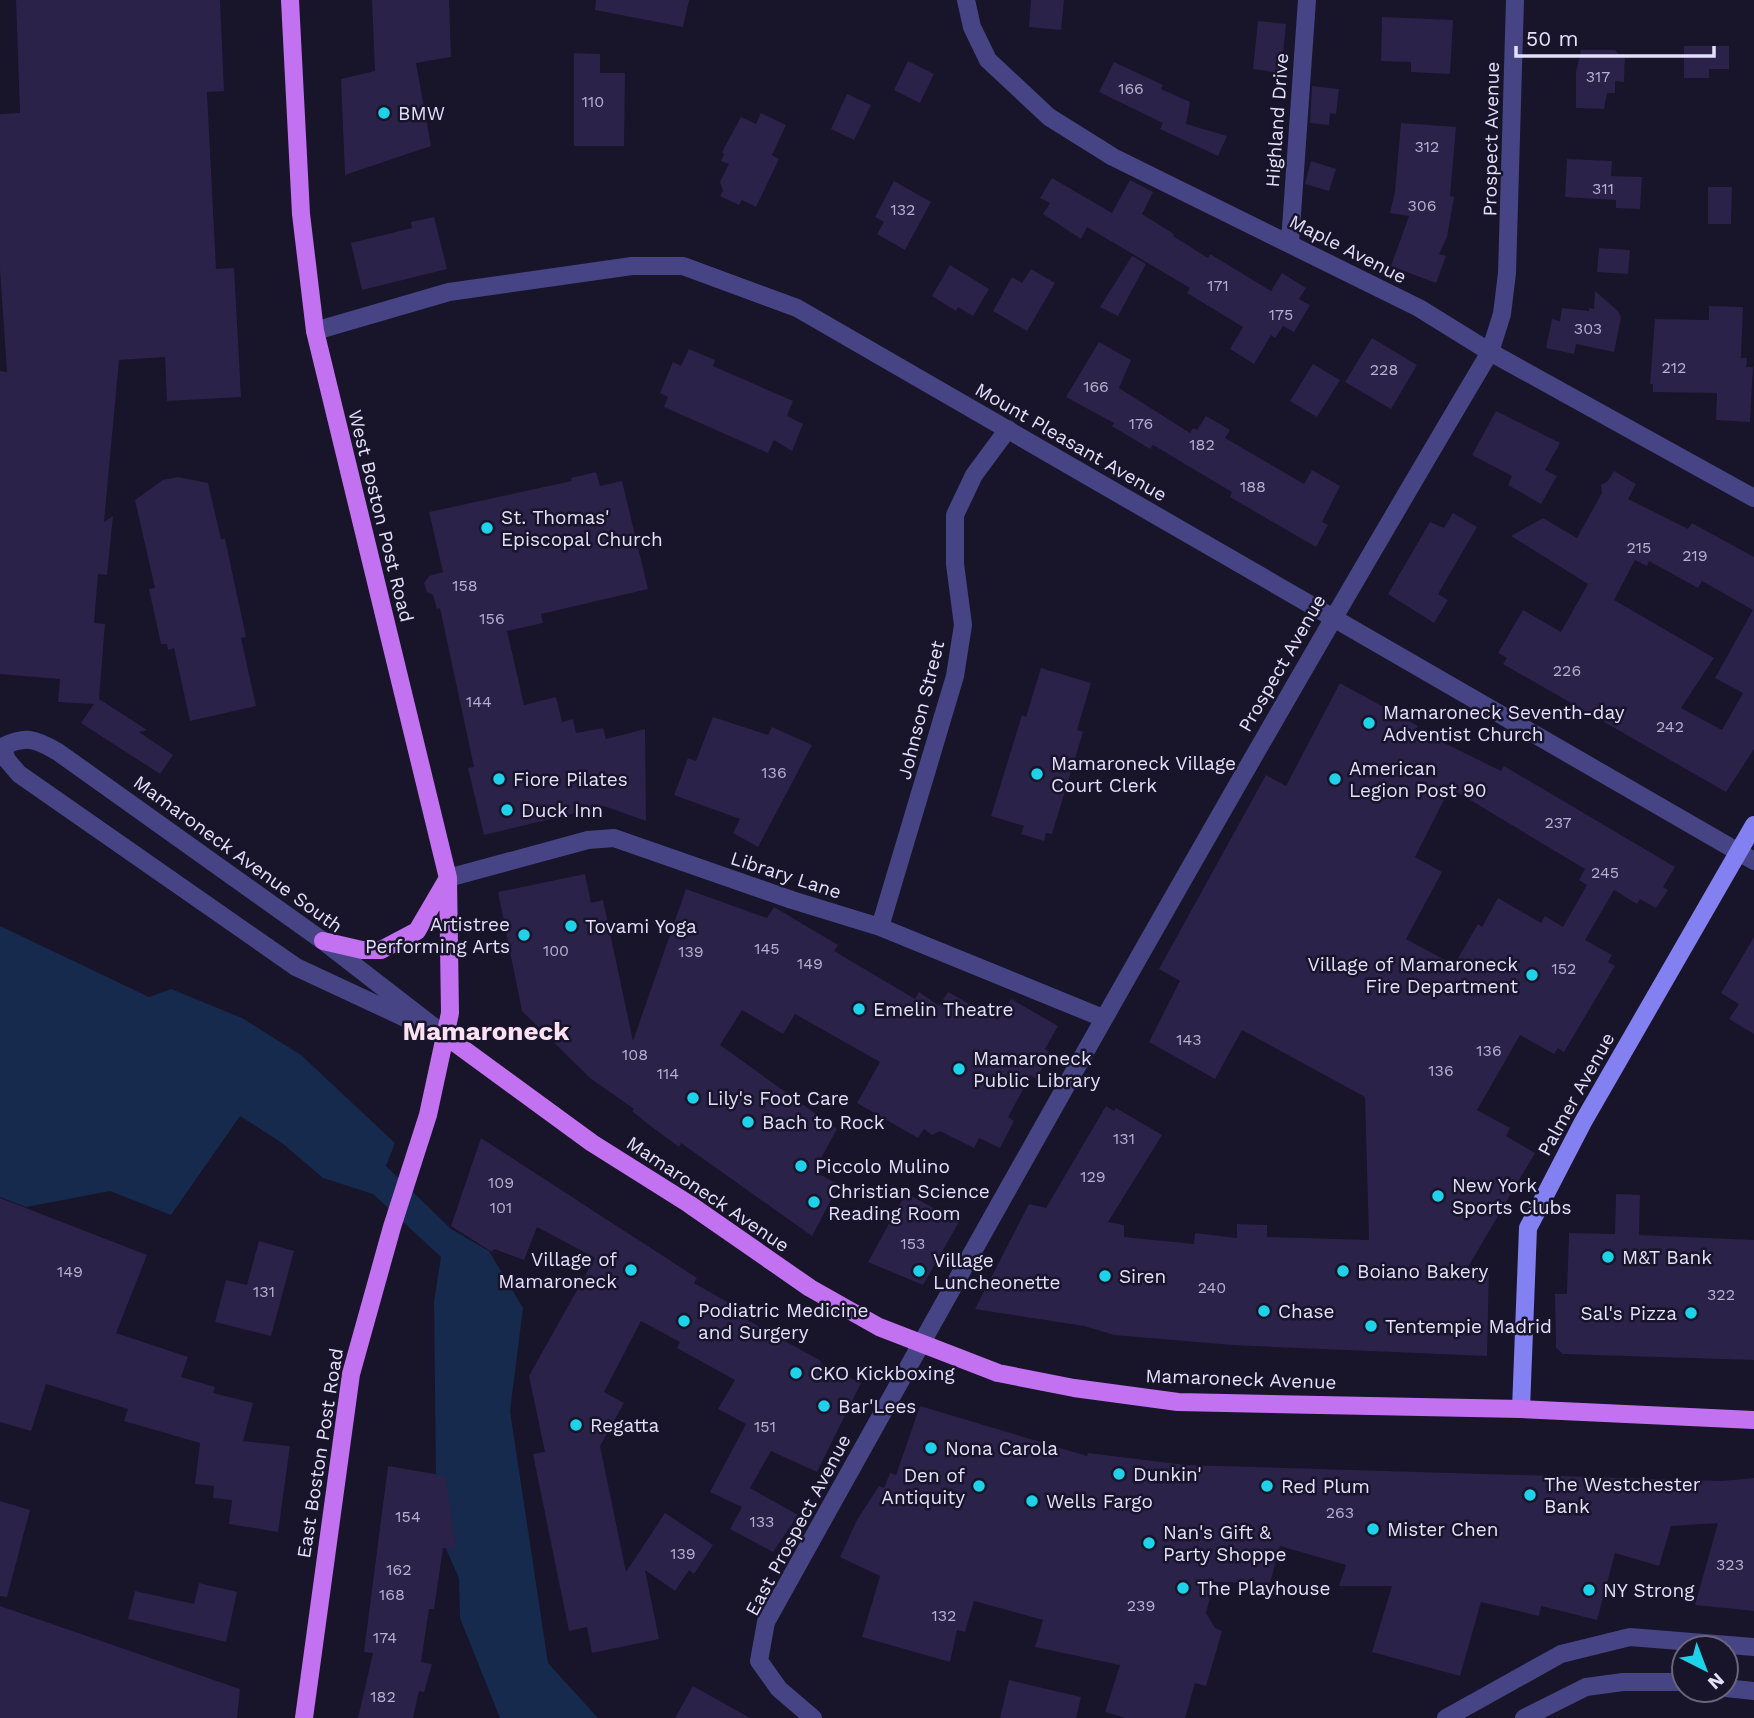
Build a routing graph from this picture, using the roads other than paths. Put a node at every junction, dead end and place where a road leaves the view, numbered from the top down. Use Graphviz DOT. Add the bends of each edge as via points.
graph roads {
  1 [pos="290,0"];
  2 [pos="966,0"];
  3 [pos="1307,0"];
  4 [pos="1515,0"];
  5 [pos="1290,242"];
  6 [pos="315,331"];
  7 [pos="1490,352"];
  8 [pos="1008,429"];
  9 [pos="1754,498"];
  10 [pos="1332,617"];
  11 [pos="1,746"];
  12 [pos="1754,825"];
  13 [pos="1746,858"];
  14 [pos="448,878"];
  15 [pos="880,927"];
  16 [pos="323,941"];
  17 [pos="1103,1017"];
  18 [pos="447,1037"];
  19 [pos="921,1342"];
  20 [pos="1521,1409"];
  21 [pos="1754,1420"];
  22 [pos="1754,1647"];
  23 [pos="1670,1682"];
  24 [pos="304,1718"];
  25 [pos="813,1718"];
  26 [pos="1446,1718"];
  27 [pos="1524,1718"];
  1 -- 6 [label="main road, West Boston Post Road" via="301,214"];
  2 -- 5 [label="street, Maple Avenue" via="971,27 988,60 1049,117 1114,158"];
  3 -- 5 [label="street, Highland Drive"];
  4 -- 7 [label="street, Prospect Avenue" via="1507,273 1502,314"];
  5 -- 7 [label="street, Maple Avenue" via="1419,308"];
  6 -- 8 [label="street, Mount Pleasant Avenue" via="449,292 632,266 683,266 797,308"];
  6 -- 14 [label="main road, West Boston Post Road"];
  7 -- 9 [label="street, Maple Avenue"];
  7 -- 10 [label="street, Prospect Avenue"];
  8 -- 10 [label="street, Mount Pleasant Avenue"];
  8 -- 15 [label="street, Johnson Street" via="974,475 955,515 955,564 963,625 955,676"];
  10 -- 13 [label="street, Mount Pleasant Avenue"];
  10 -- 17 [label="street, Prospect Avenue"];
  11 -- 16 [label="street, Mamaroneck Avenue South" via="21,737 36,739 58,752"];
  11 -- 18 [label="street, Mamaroneck Avenue South" via="19,774 296,967"];
  12 -- 13 [label="street, Palmer Avenue"];
  13 -- 20 [label="street, Palmer Avenue" via="1583,1122 1528,1228"];
  14 -- 15 [label="street, Library Lane" via="588,840 614,838"];
  14 -- 16 [label="main road" via="417,931 381,950"];
  14 -- 18 [label="main road, West Boston Post Road"];
  15 -- 17 [label="street, Library Lane"];
  16 -- 18 [label="street, Mamaroneck Avenue South"];
  17 -- 19 [label="street, Prospect Avenue"];
  18 -- 19 [label="main road, Mamaroneck Avenue" via="592,1143 810,1288 879,1327"];
  18 -- 24 [label="main road, East Boston Post Road" via="351,1374"];
  19 -- 20 [label="main road, Mamaroneck Avenue" via="998,1373 1178,1402"];
  19 -- 25 [label="street, East Prospect Avenue" via="766,1622 759,1661 779,1689"];
  20 -- 21 [label="main road, Mamaroneck Avenue"];
  22 -- 26 [label="street" via="1630,1637 1561,1654"];
  23 -- 27 [label="street" via="1586,1687"];
}
